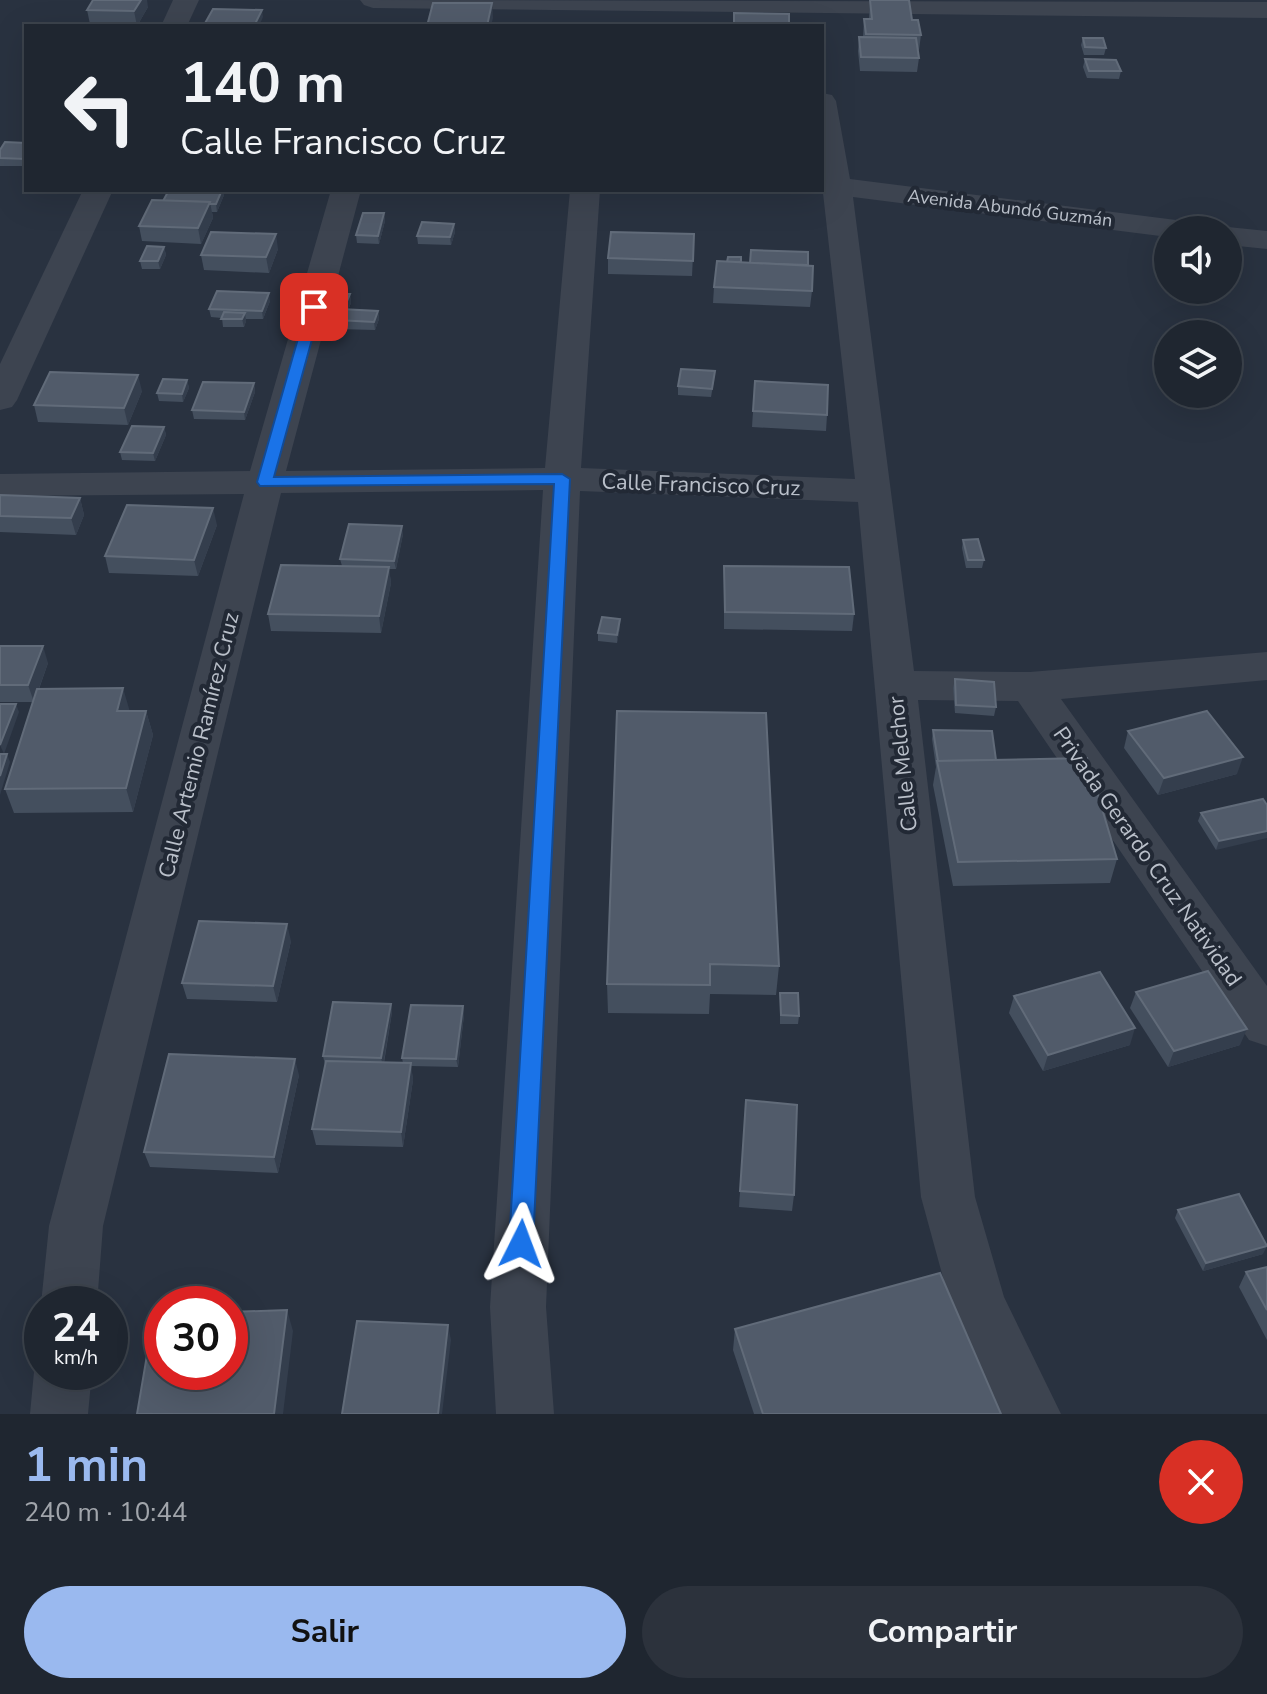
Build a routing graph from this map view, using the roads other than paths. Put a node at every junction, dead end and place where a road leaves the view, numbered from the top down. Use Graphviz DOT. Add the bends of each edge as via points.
graph roads {
  1 [pos="186,0"];
  2 [pos="373,0"];
  3 [pos="398,0"];
  4 [pos="1157,4"];
  5 [pos="598,10"];
  6 [pos="806,10"];
  7 [pos="1267,10"];
  8 [pos="175,24"];
  9 [pos="392,24"];
  10 [pos="824,112"];
  11 [pos="837,186"];
  12 [pos="97,192"];
  13 [pos="345,192"];
  14 [pos="585,192"];
  15 [pos="1154,226"];
  16 [pos="1242,237"];
  17 [pos="1267,240"];
  18 [pos="0,400"];
  19 [pos="562,479"];
  20 [pos="265,482"];
  21 [pos="0,485"];
  22 [pos="875,491"];
  23 [pos="1267,666"];
  24 [pos="894,685"];
  25 [pos="1030,687"];
  26 [pos="1267,1025"];
  27 [pos="71,1286"];
  28 [pos="61,1390"];
  29 [pos="59,1414"];
  30 [pos="525,1414"];
  31 [pos="1032,1414"];
  1 -- 8 [label="street"];
  2 -- 3 [label="street"];
  3 -- 5 [label="street"];
  3 -- 9 [label="street"];
  4 -- 6 [label="street"];
  4 -- 7 [label="street"];
  5 -- 6 [label="street"];
  10 -- 11 [label="street, Calle Melchor"];
  11 -- 15 [label="street, Avenida Abundó Guzmán"];
  11 -- 22 [label="street, Calle Melchor"];
  12 -- 18 [label="street"];
  13 -- 20 [label="street, Calle Artemio Ramírez Cruz"];
  14 -- 19 [label="street"];
  16 -- 17 [label="street"];
  19 -- 20 [label="street, Calle Francisco Cruz"];
  19 -- 22 [label="street, Calle Francisco Cruz"];
  19 -- 30 [label="street" via="518,1307"];
  20 -- 21 [label="street, Calle Francisco Cruz"];
  20 -- 27 [label="street, Calle Artemio Ramírez Cruz" via="76,1226"];
  22 -- 24 [label="street, Calle Melchor"];
  23 -- 25 [label="street"];
  24 -- 25 [label="street"];
  24 -- 31 [label="street, Calle Melchor" via="948,1197 978,1303"];
  25 -- 26 [label="street, Privada Gerardo Cruz Natividad"];
  28 -- 29 [label="street"];
}
